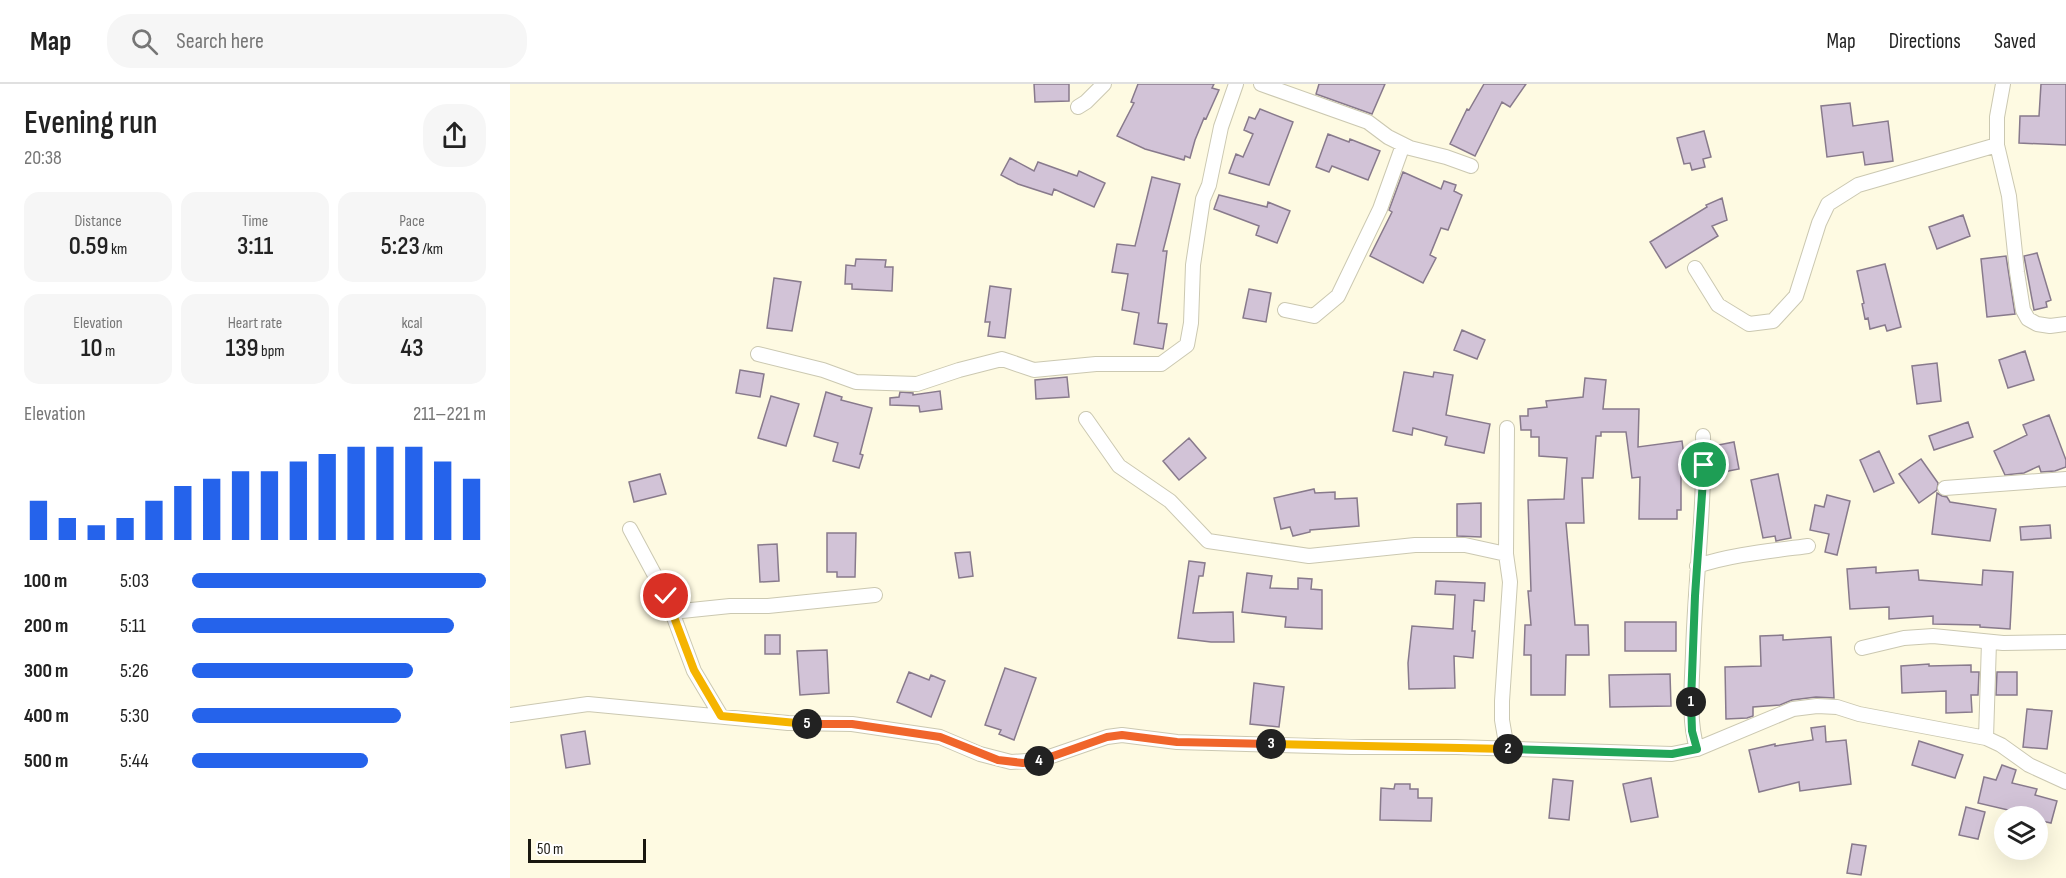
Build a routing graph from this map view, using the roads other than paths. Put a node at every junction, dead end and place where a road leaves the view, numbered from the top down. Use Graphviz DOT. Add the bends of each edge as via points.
graph roads {
  1 [pos="1104,84"];
  2 [pos="1236,84"];
  3 [pos="1261,84"];
  4 [pos="2003,84"];
  5 [pos="1077,107"];
  6 [pos="1403,145"];
  7 [pos="1998,145"];
  8 [pos="1472,166"];
  9 [pos="1695,268"];
  10 [pos="1285,310"];
  11 [pos="2066,324"];
  12 [pos="758,354"];
  13 [pos="1086,419"];
  14 [pos="1507,428"];
  15 [pos="1703,436"];
  16 [pos="2066,479"];
  17 [pos="1945,488"];
  18 [pos="630,529"];
  19 [pos="1808,546"];
  20 [pos="1506,554"];
  21 [pos="1697,566"];
  22 [pos="875,595"];
  23 [pos="672,612"];
  24 [pos="1989,642"];
  25 [pos="2066,642"];
  26 [pos="1862,648"];
  27 [pos="510,715"];
  28 [pos="721,716"];
  29 [pos="1986,738"];
  30 [pos="1507,749"];
  31 [pos="1697,749"];
  32 [pos="2066,782"];
  1 -- 5 [label="street"];
  2 -- 12 [label="street" via="1203,199 1187,345 1161,364 1096,364 1034,370 1002,359 917,384 856,382"];
  3 -- 6 [label="street" via="1368,122"];
  4 -- 7 [label="street" via="1997,117"];
  6 -- 8 [label="street"];
  6 -- 10 [label="street" via="1380,209 1338,296 1314,316"];
  7 -- 9 [label="street" via="1858,185 1828,204 1796,296 1773,321 1749,324 1718,304"];
  7 -- 11 [label="street" via="2009,196 2023,310 2037,324"];
  13 -- 20 [label="street" via="1119,466 1170,501 1208,541 1309,556 1415,545 1464,545"];
  14 -- 20 [label="street"];
  15 -- 21 [label="street"];
  16 -- 17 [label="street"];
  18 -- 23 [label="street"];
  19 -- 21 [label="street" via="1718,559"];
  20 -- 30 [label="street" via="1510,582 1502,720"];
  21 -- 31 [label="street" via="1691,696"];
  22 -- 23 [label="street"];
  23 -- 28 [label="street" via="694,670"];
  24 -- 25 [label="street"];
  24 -- 26 [label="street" via="1933,636"];
  24 -- 29 [label="street"];
  27 -- 28 [label="street" via="588,704"];
  28 -- 30 [label="street" via="852,724 940,737 1011,762 1040,760 1122,735 1177,742"];
  29 -- 31 [label="street" via="1817,706 1793,709"];
  29 -- 32 [label="street"];
  30 -- 31 [label="street" via="1672,754"];
}
